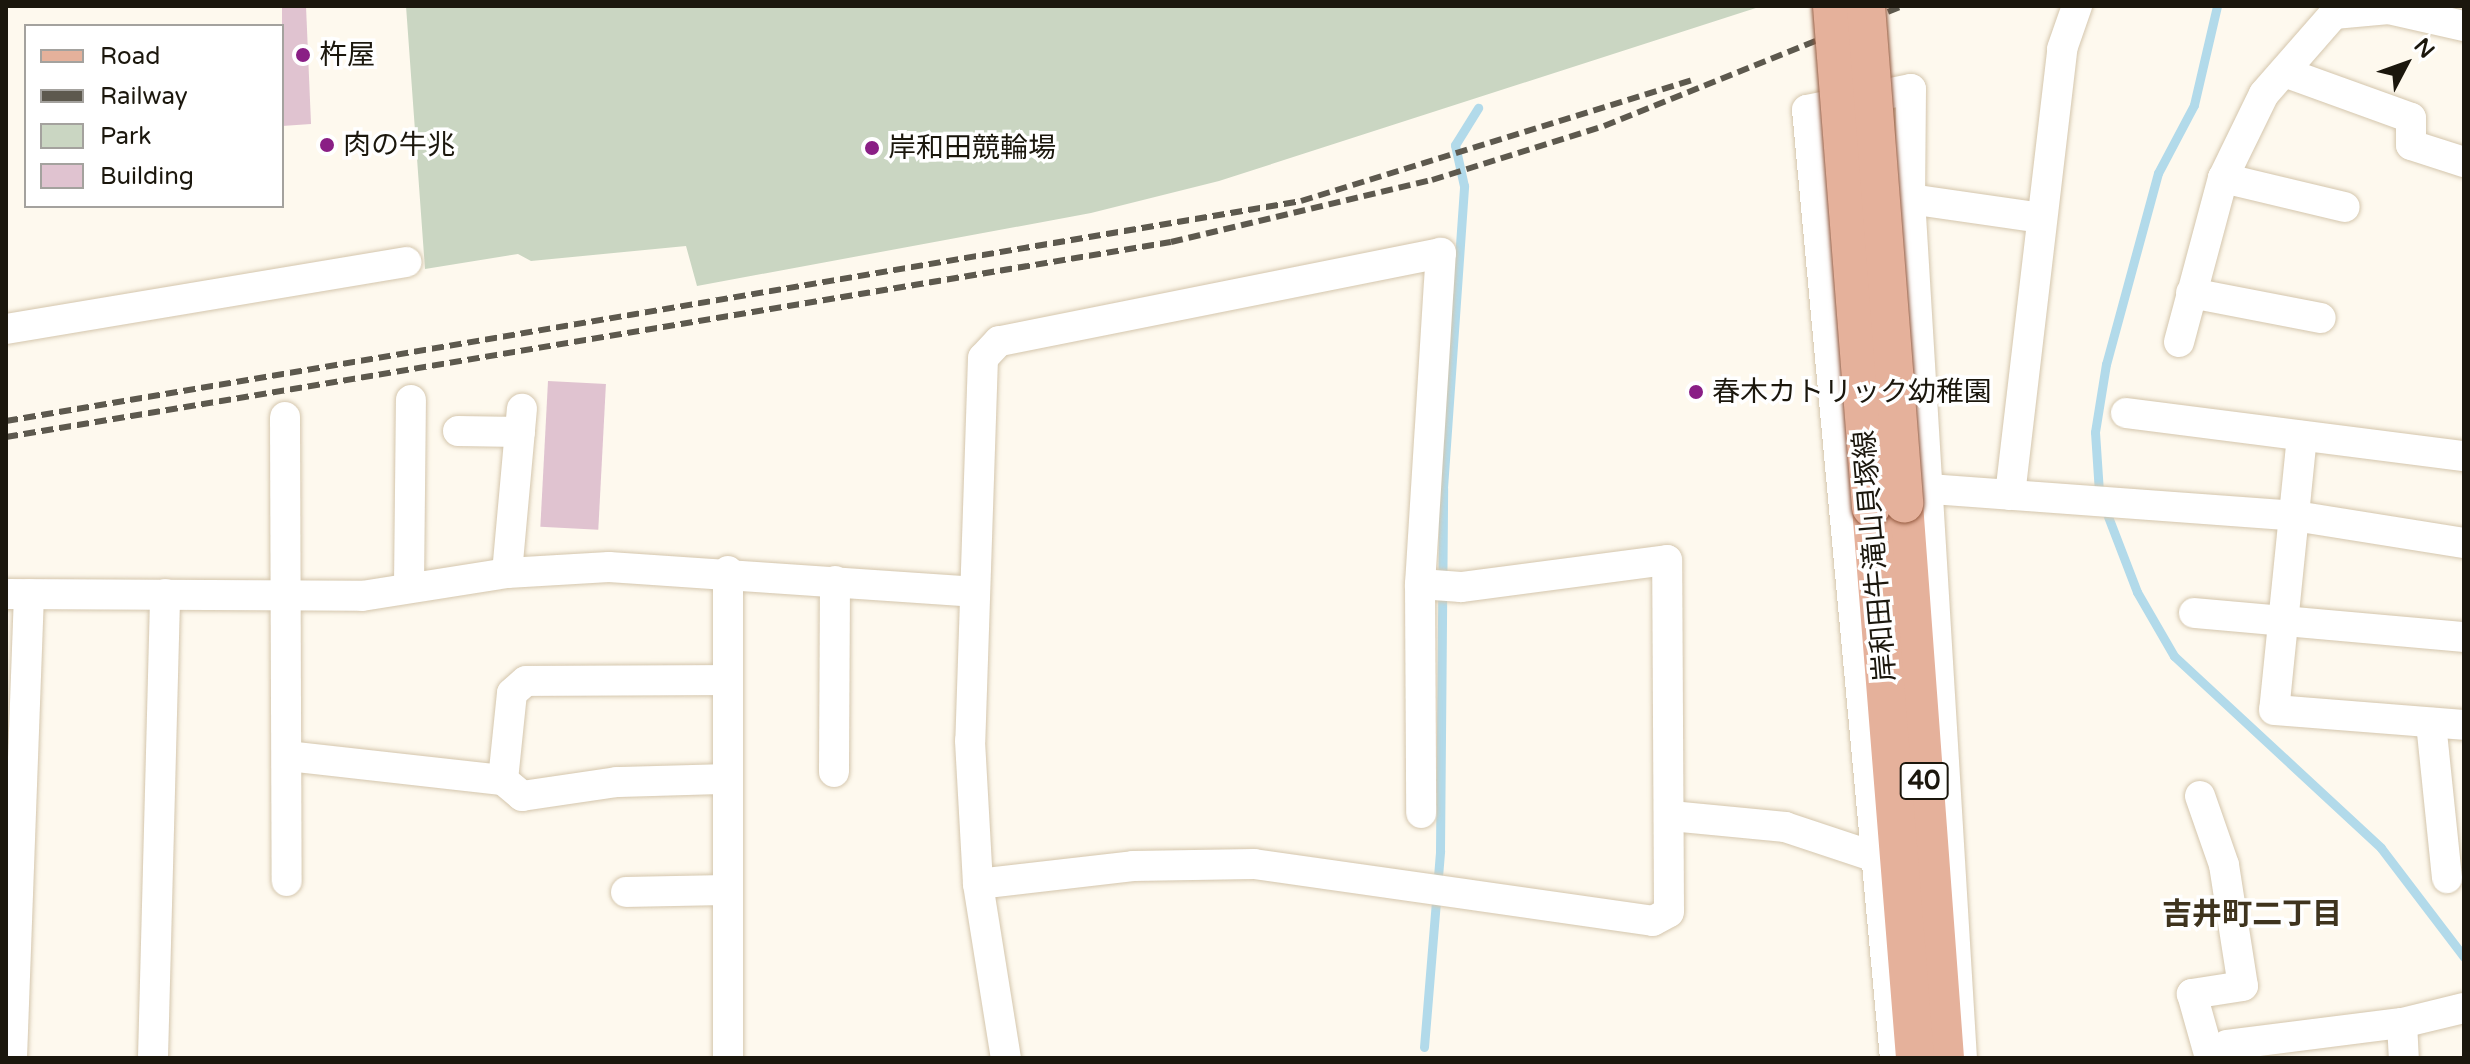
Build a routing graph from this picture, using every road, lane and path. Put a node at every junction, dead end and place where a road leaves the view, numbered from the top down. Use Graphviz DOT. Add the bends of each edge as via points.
graph roads {
  1 [pos="1825,6"];
  2 [pos="1832,6"];
  3 [pos="2077,6"];
  4 [pos="2327,10"];
  5 [pos="1861,26"];
  6 [pos="2464,26"];
  7 [pos="2284,72"];
  8 [pos="2464,162"];
  9 [pos="2223,178"];
  10 [pos="1910,199"];
  11 [pos="2345,207"];
  12 [pos="2042,218"];
  13 [pos="1912,235"];
  14 [pos="1819,244"];
  15 [pos="406,262"];
  16 [pos="2191,293"];
  17 [pos="2321,318"];
  18 [pos="6,329"];
  19 [pos="2179,342"];
  20 [pos="411,400"];
  21 [pos="2126,413"];
  22 [pos="285,417"];
  23 [pos="458,431"];
  24 [pos="2302,436"];
  25 [pos="2464,456"];
  26 [pos="2010,495"];
  27 [pos="1902,500"];
  28 [pos="2295,516"];
  29 [pos="2464,543"];
  30 [pos="728,571"];
  31 [pos="507,573"];
  32 [pos="835,581"];
  33 [pos="1420,584"];
  34 [pos="409,586"];
  35 [pos="973,592"];
  36 [pos="284,593"];
  37 [pos="17,594"];
  38 [pos="165,594"];
  39 [pos="2194,613"];
  40 [pos="2283,622"];
  41 [pos="2464,637"];
  42 [pos="723,680"];
  43 [pos="2431,723"];
  44 [pos="2464,725"];
  45 [pos="288,756"];
  46 [pos="834,772"];
  47 [pos="723,779"];
  48 [pos="503,780"];
  49 [pos="2200,796"];
  50 [pos="1421,813"];
  51 [pos="1671,816"];
  52 [pos="1872,856"];
  53 [pos="2447,878"];
  54 [pos="287,881"];
  55 [pos="978,884"];
  56 [pos="724,890"];
  57 [pos="626,892"];
  58 [pos="2464,1008"];
  59 [pos="2402,1023"];
  60 [pos="12,1058"];
  61 [pos="153,1058"];
  62 [pos="728,1058"];
  63 [pos="1006,1058"];
  64 [pos="1895,1058"];
  65 [pos="1915,1058"];
  66 [pos="1945,1058"];
  67 [pos="1962,1058"];
  68 [pos="2210,1058"];
  69 [pos="2404,1058"];
  1 -- 5 [label="main road, bridge"];
  2 -- 5 [label="main road, 岸和田牛滝山貝塚線 / 40, bridge"];
  3 -- 12 [label="street" via="2062,49"];
  4 -- 6 [label="street" via="2389,9"];
  4 -- 7 [label="street"];
  5 -- 27 [label="main road, 岸和田牛滝山貝塚線 / 40, bridge"];
  7 -- 8 [label="street" via="2411,118 2411,145"];
  7 -- 9 [label="street" via="2264,94"];
  9 -- 11 [label="street"];
  9 -- 16 [label="street"];
  10 -- 12 [label="street"];
  10 -- 13 [label="street"];
  10 -- 14 [label="street" via="1911,89 1807,110"];
  12 -- 26 [label="street"];
  13 -- 14 [label="street"];
  13 -- 27 [label="street"];
  14 -- 52 [label="street"];
  15 -- 18 [label="street"];
  16 -- 17 [label="street"];
  16 -- 19 [label="street"];
  20 -- 34 [label="street"];
  21 -- 24 [label="street"];
  22 -- 36 [label="street"];
  23 -- 31 [label="street" via="521,420"];
  24 -- 25 [label="street"];
  24 -- 28 [label="street"];
  26 -- 27 [label="street"];
  26 -- 28 [label="street"];
  27 -- 65 [label="main road, 岸和田牛滝山貝塚線 / 40"];
  27 -- 66 [label="main road, 岸和田牛滝山貝塚線 / 40"];
  27 -- 67 [label="street"];
  28 -- 29 [label="street"];
  28 -- 40 [label="street"];
  30 -- 31 [label="street"];
  30 -- 32 [label="street"];
  30 -- 42 [label="street"];
  31 -- 34 [label="street"];
  32 -- 35 [label="street"];
  32 -- 46 [label="street"];
  33 -- 35 [label="street" via="1441,253 999,341 983,358"];
  33 -- 50 [label="street"];
  33 -- 51 [label="street" via="1461,587 1667,560"];
  34 -- 36 [label="street" via="362,596"];
  35 -- 55 [label="street"];
  36 -- 38 [label="street"];
  36 -- 45 [label="street"];
  37 -- 38 [label="street"];
  37 -- 60 [label="street"];
  38 -- 61 [label="street"];
  39 -- 40 [label="street"];
  40 -- 41 [label="street"];
  40 -- 43 [label="street" via="2274,710"];
  42 -- 47 [label="street"];
  42 -- 48 [label="street" via="526,681 512,693"];
  43 -- 44 [label="street"];
  43 -- 53 [label="street"];
  45 -- 48 [label="street"];
  45 -- 54 [label="street"];
  47 -- 48 [label="street" via="617,782 522,796"];
  47 -- 56 [label="street"];
  49 -- 68 [label="street" via="2224,865 2243,986 2192,994"];
  51 -- 52 [label="street" via="1785,827"];
  51 -- 55 [label="street" via="1669,912 1653,921 1254,864 1133,866"];
  52 -- 64 [label="street"];
  55 -- 63 [label="street"];
  56 -- 57 [label="street"];
  56 -- 62 [label="street"];
  58 -- 59 [label="street"];
  59 -- 68 [label="street" via="2227,1045"];
  59 -- 69 [label="street"];
}
